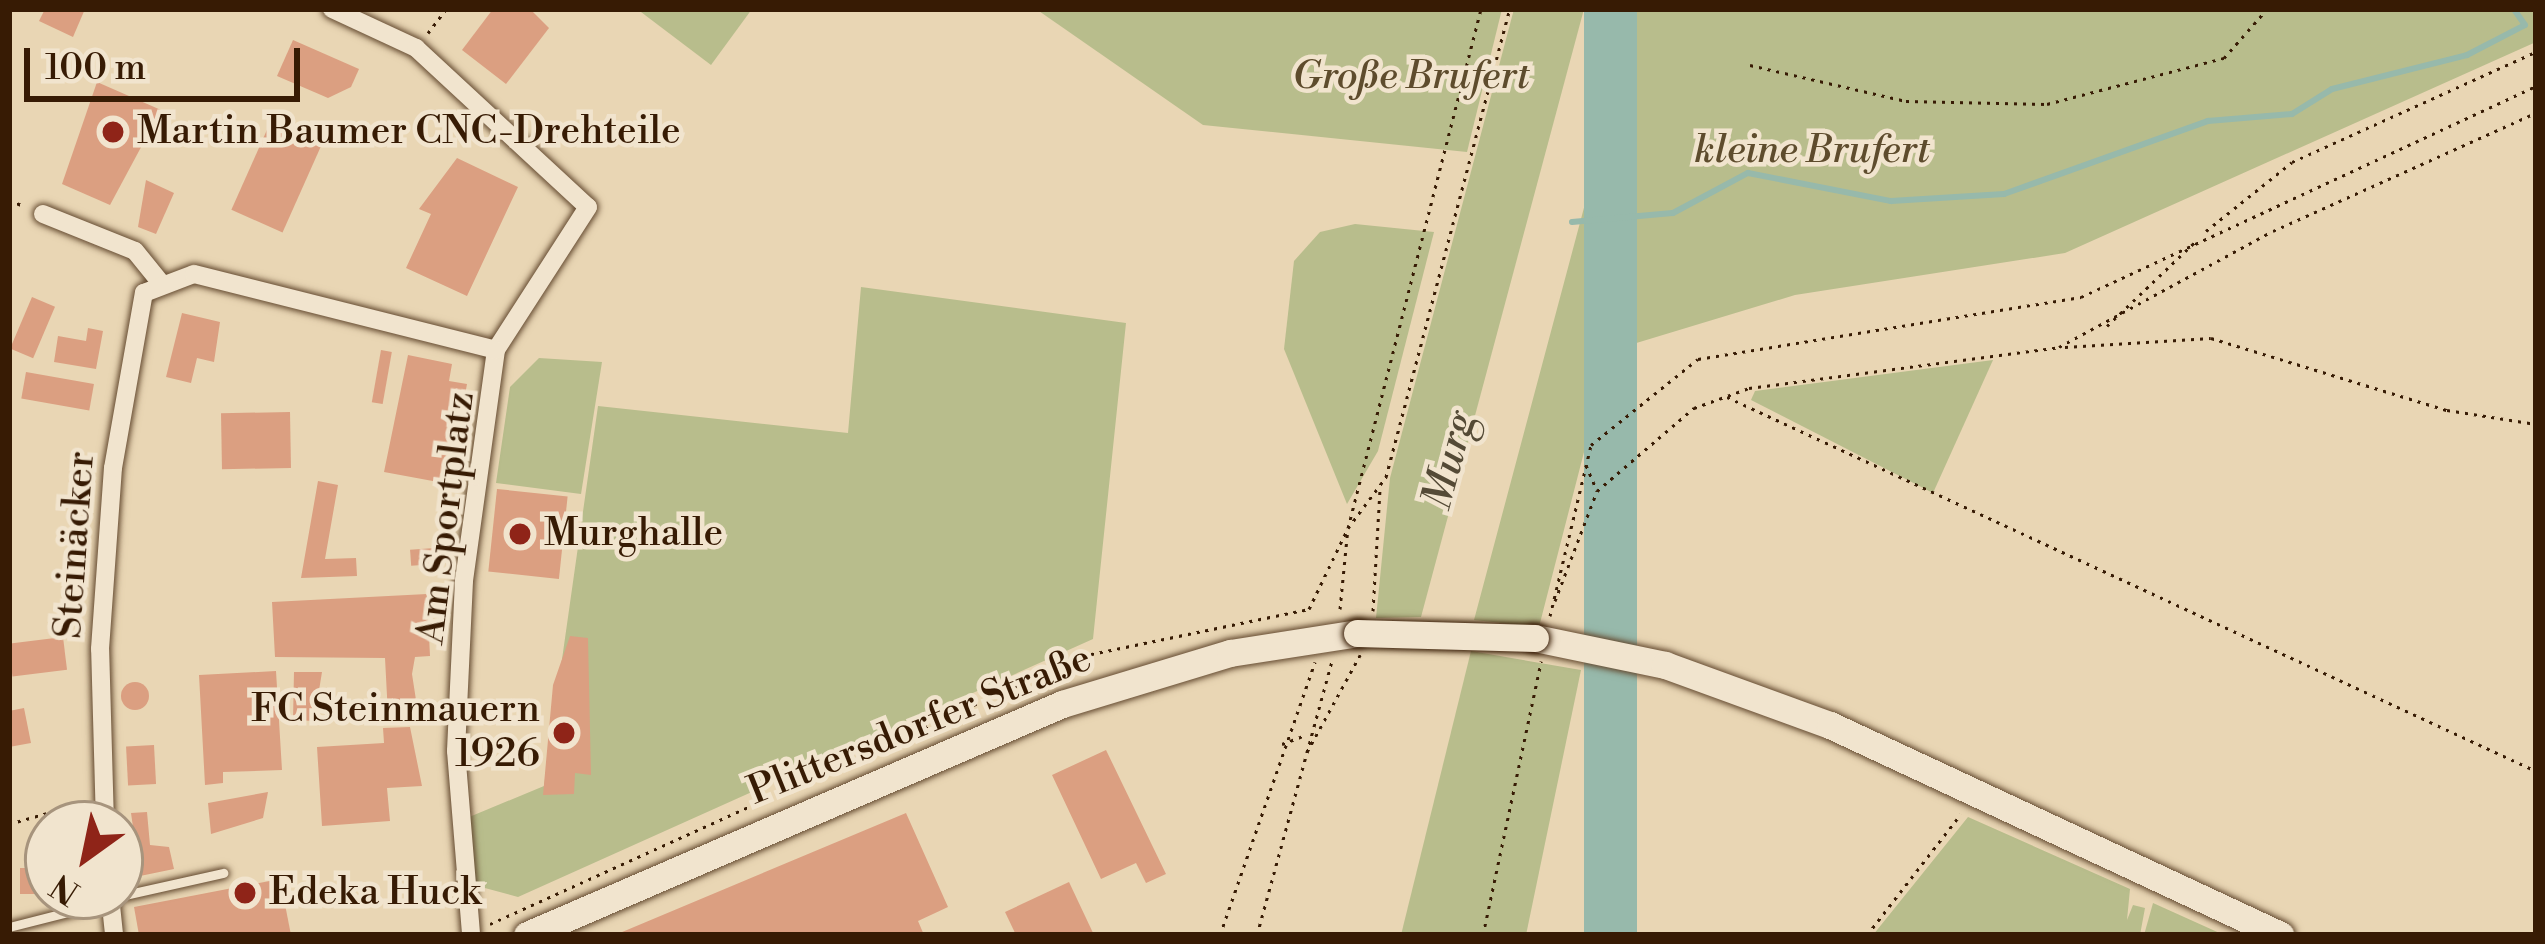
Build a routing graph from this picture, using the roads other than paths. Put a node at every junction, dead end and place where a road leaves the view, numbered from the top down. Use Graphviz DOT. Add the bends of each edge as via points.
graph roads {
  1 [pos="332,9"];
  2 [pos="43,214"];
  3 [pos="159,281"];
  4 [pos="496,350"];
  5 [pos="104,800"];
  6 [pos="223,873"];
  7 [pos="144,890"];
  8 [pos="471,934"];
  9 [pos="527,935"];
  10 [pos="2280,935"];
  1 -- 4 [label="street, Am Sportplatz" via="416,48 588,207"];
  2 -- 3 [label="street" via="135,251"];
  3 -- 4 [label="street" via="194,274"];
  3 -- 5 [label="street, Steinäcker" via="130,333 112,468"];
  4 -- 8 [label="street, Am Sportplatz" via="464,581 455,770"];
  6 -- 7 [label="lane"];
  9 -- 10 [label="main road, Plittersdorfer Straße, bridge" via="1063,704 1230,653 1345,632 1665,665 1830,724"];
}
